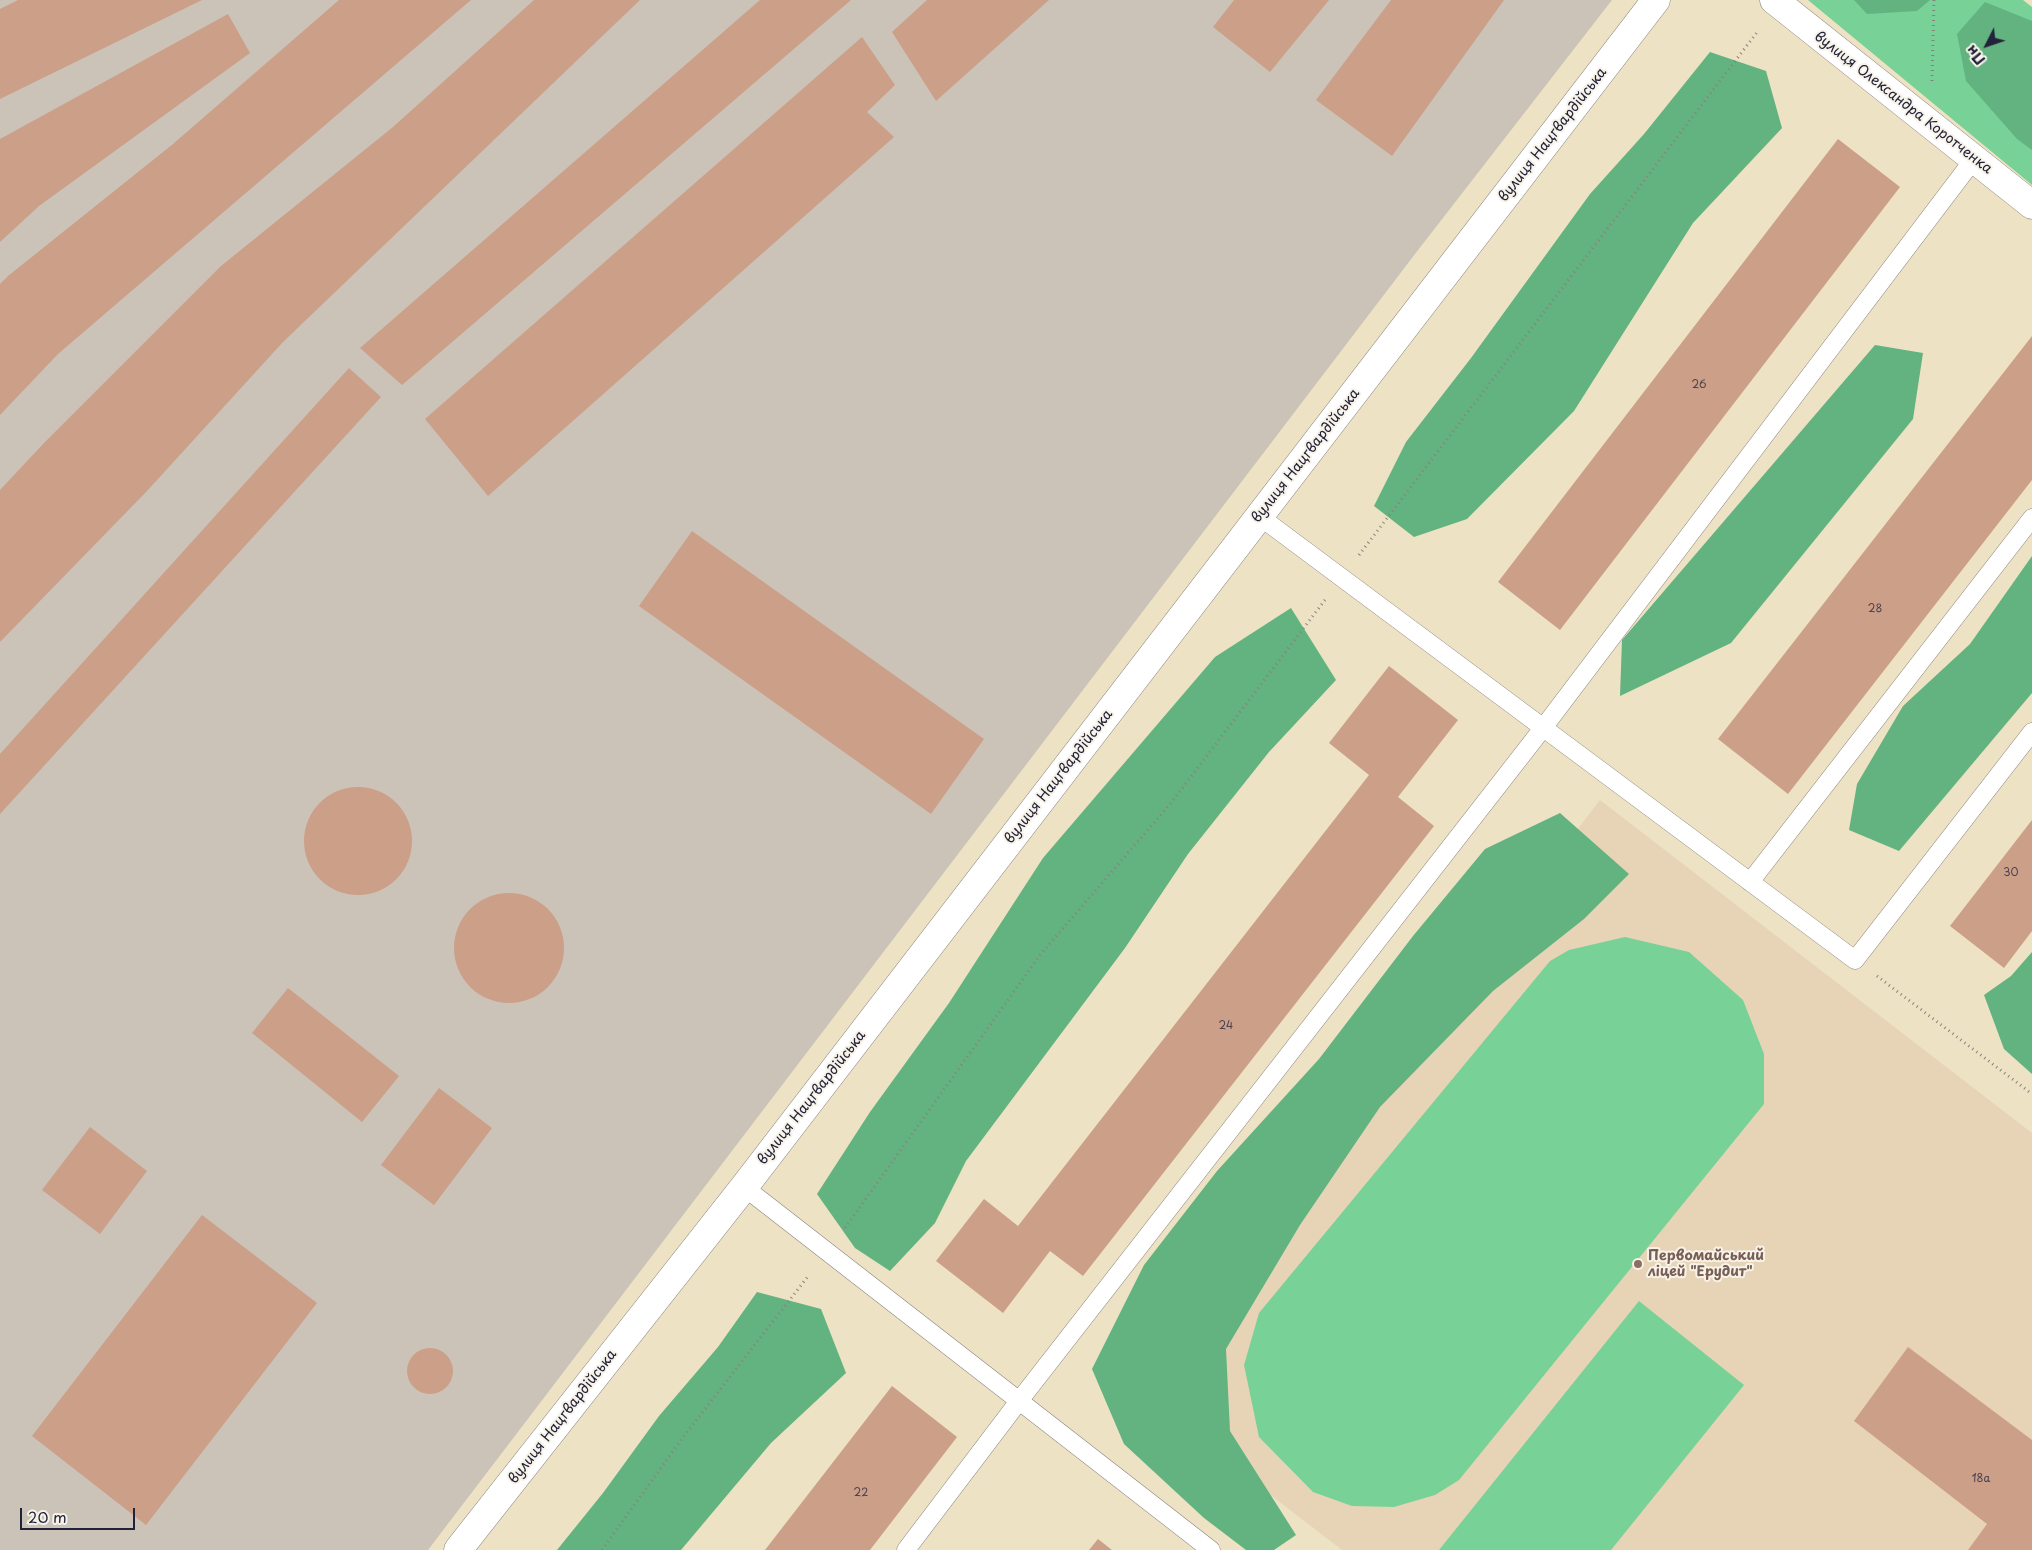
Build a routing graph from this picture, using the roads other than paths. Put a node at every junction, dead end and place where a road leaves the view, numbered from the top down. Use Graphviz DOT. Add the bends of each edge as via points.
graph roads {
  1 [pos="1656,0"];
  2 [pos="1776,2"];
  3 [pos="1974,159"];
  4 [pos="2032,205"];
  5 [pos="1259,516"];
  6 [pos="2032,518"];
  7 [pos="1543,728"];
  8 [pos="2032,732"];
  9 [pos="1750,882"];
  10 [pos="744,1187"];
  11 [pos="1019,1401"];
  12 [pos="458,1550"];
  13 [pos="906,1550"];
  14 [pos="1211,1550"];
  1 -- 5 [label="street, вулиця Нацгвардійська"];
  2 -- 3 [label="street, вулиця Олександра Коротченка"];
  3 -- 4 [label="street, вулиця Олександра Коротченка"];
  3 -- 7 [label="lane"];
  5 -- 7 [label="lane"];
  5 -- 10 [label="street, вулиця Нацгвардійська"];
  6 -- 9 [label="lane"];
  7 -- 9 [label="lane"];
  7 -- 11 [label="lane"];
  8 -- 9 [label="lane" via="1855,960"];
  10 -- 11 [label="lane"];
  10 -- 12 [label="street, вулиця Нацгвардійська"];
  11 -- 13 [label="lane"];
  11 -- 14 [label="lane"];
}
